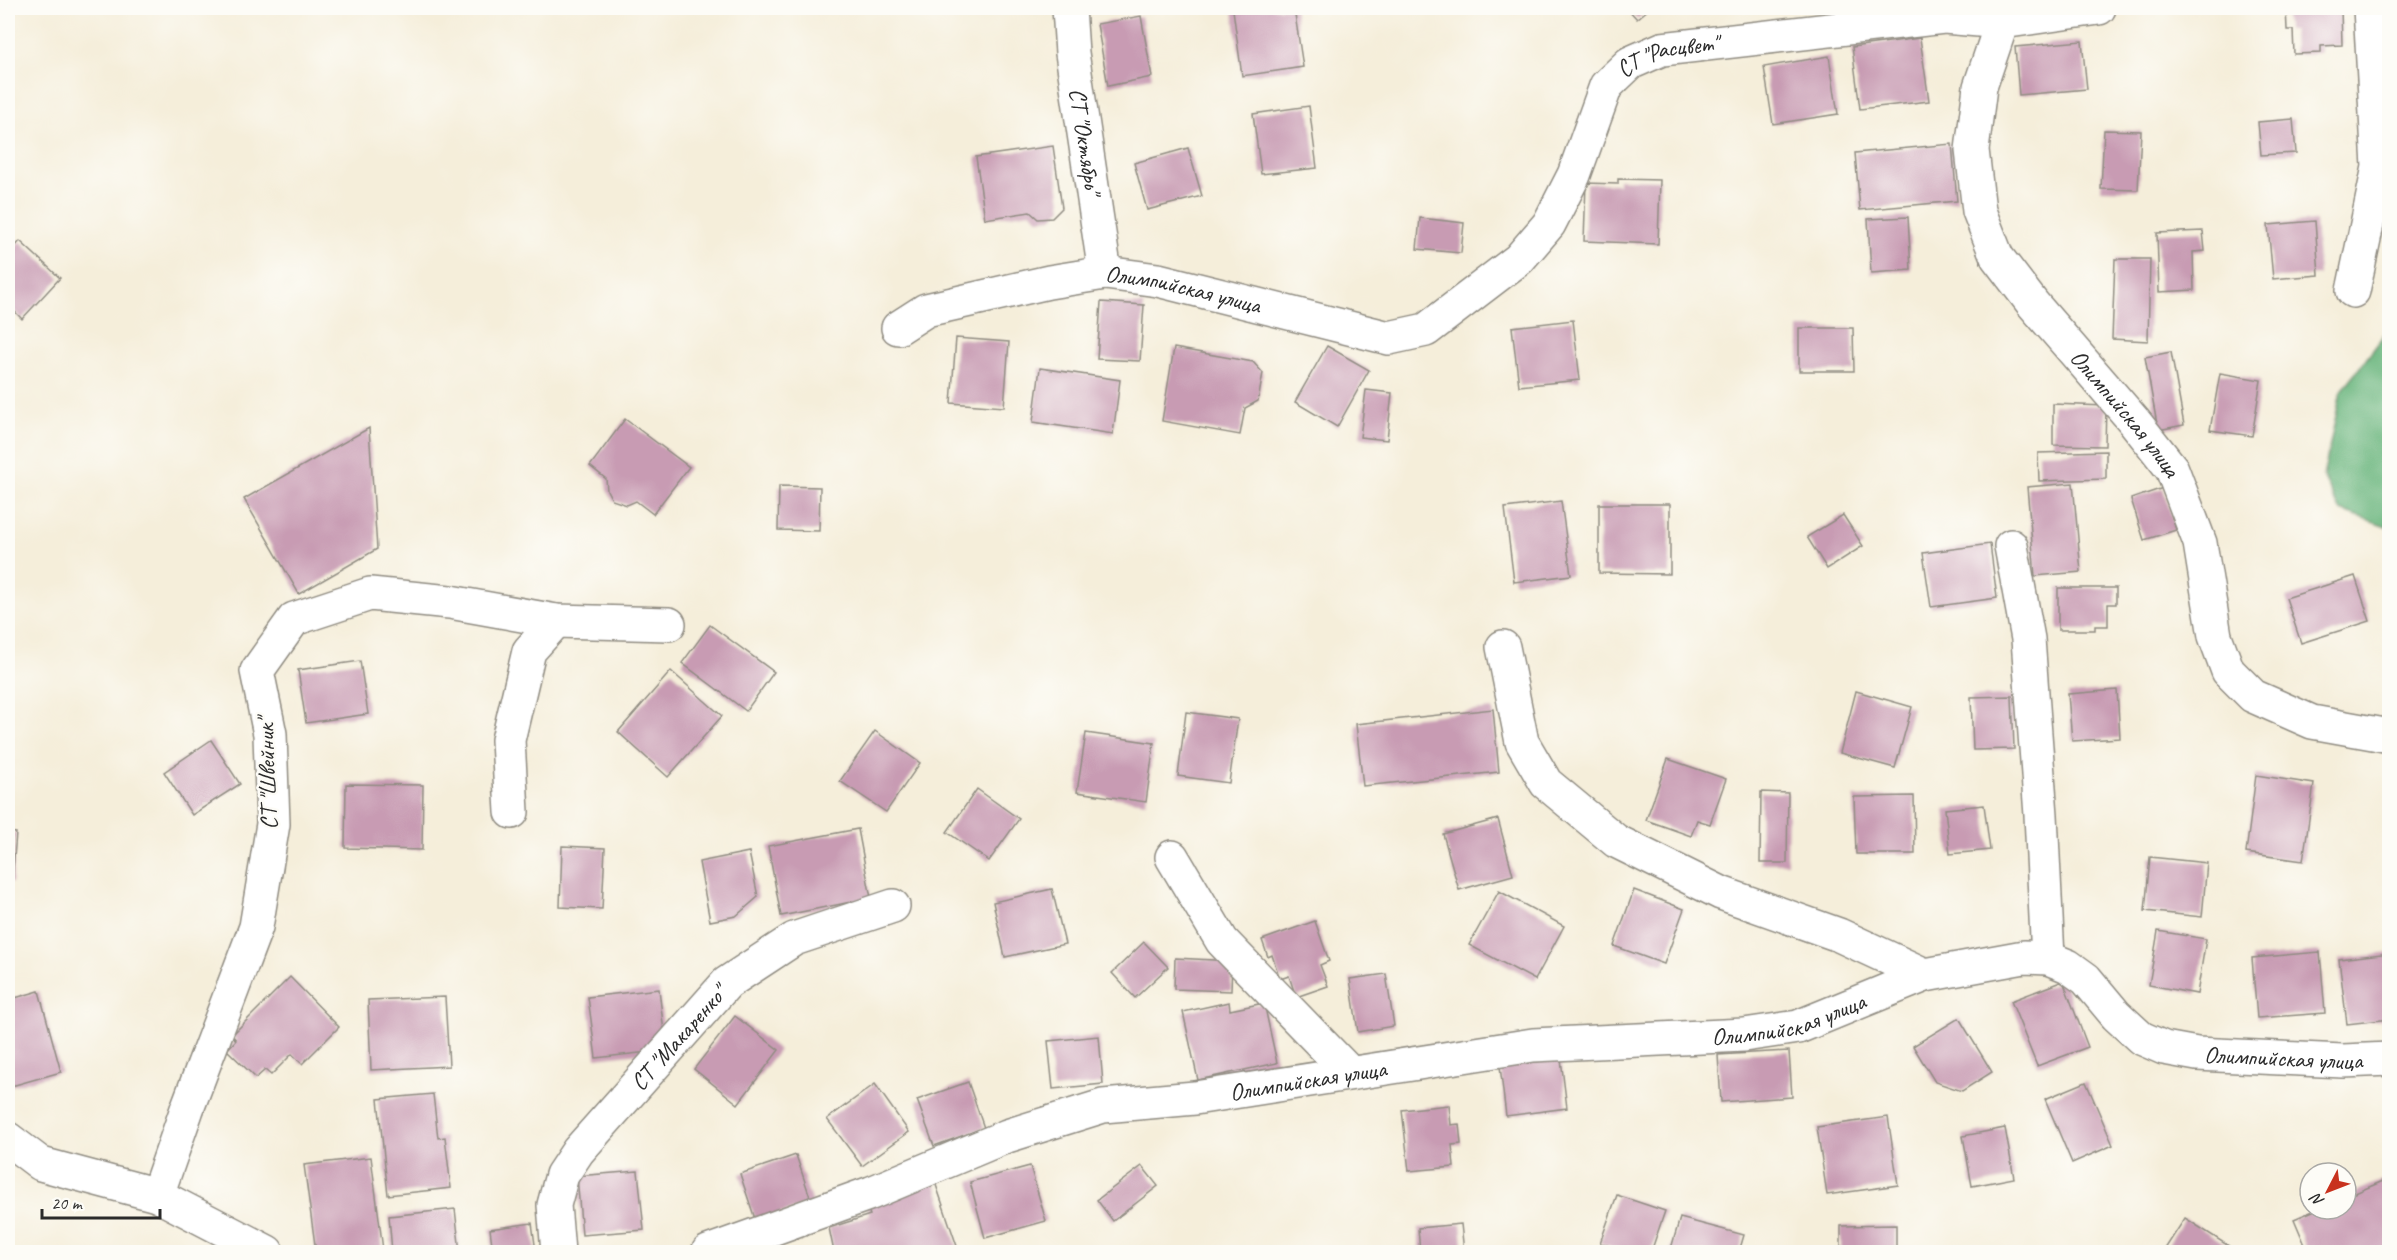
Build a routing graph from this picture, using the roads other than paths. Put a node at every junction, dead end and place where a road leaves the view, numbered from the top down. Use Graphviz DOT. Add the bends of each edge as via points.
graph roads {
  1 [pos="1069,8"];
  2 [pos="2099,8"];
  3 [pos="2370,8"];
  4 [pos="2000,15"];
  5 [pos="1105,273"];
  6 [pos="2353,291"];
  7 [pos="1462,303"];
  8 [pos="898,328"];
  9 [pos="2011,546"];
  10 [pos="556,621"];
  11 [pos="669,624"];
  12 [pos="1503,647"];
  13 [pos="2390,736"];
  14 [pos="512,812"];
  15 [pos="1172,857"];
  16 [pos="893,906"];
  17 [pos="2048,958"];
  18 [pos="1925,975"];
  19 [pos="2390,1059"];
  20 [pos="1349,1072"];
  21 [pos="8,1139"];
  22 [pos="158,1195"];
  23 [pos="267,1252"];
  24 [pos="558,1252"];
  25 [pos="708,1252"];
  1 -- 5 [label="street, СТ \"Октябрь\"" via="1072,53"];
  2 -- 4 [label="street, СТ \"Расцвет\""];
  3 -- 6 [label="street" via="2379,167"];
  4 -- 7 [label="street, СТ \"Расцвет\"" via="1933,18 1662,49 1630,63 1606,86 1574,175 1549,224 1519,259"];
  4 -- 13 [label="street, Олимпийская улица" via="1980,87 1972,150 1979,211 1997,256 2172,469 2200,543 2215,636 2228,671 2253,696 2312,722"];
  5 -- 7 [label="street, Олимпийская улица" via="1158,280 1389,338 1426,330"];
  5 -- 8 [label="street, Олимпийская улица" via="926,310"];
  9 -- 17 [label="street" via="2028,639"];
  10 -- 11 [label="street, СТ \"Швейник\""];
  10 -- 14 [label="street" via="530,651 507,740"];
  10 -- 22 [label="street, СТ \"Швейник\"" via="450,602 370,594 294,619 256,671 270,734 273,824 256,927"];
  12 -- 18 [label="street, Олимпийская улица" via="1522,742 1546,783 1616,841 1721,892 1839,935"];
  15 -- 20 [label="street" via="1222,941"];
  16 -- 24 [label="street, СТ \"Макаренко\"" via="794,939 727,983 578,1151 562,1175 554,1205"];
  17 -- 18 [label="street, Олимпийская улица" via="2024,957"];
  17 -- 19 [label="street, Олимпийская улица" via="2086,979 2141,1038 2164,1048 2343,1061"];
  18 -- 20 [label="street, Олимпийская улица" via="1798,1028 1744,1035 1533,1045"];
  20 -- 25 [label="street, Олимпийская улица" via="1196,1098 1102,1106 1006,1136 871,1193"];
  21 -- 22 [label="street" via="41,1164"];
  22 -- 23 [label="street"];
}
